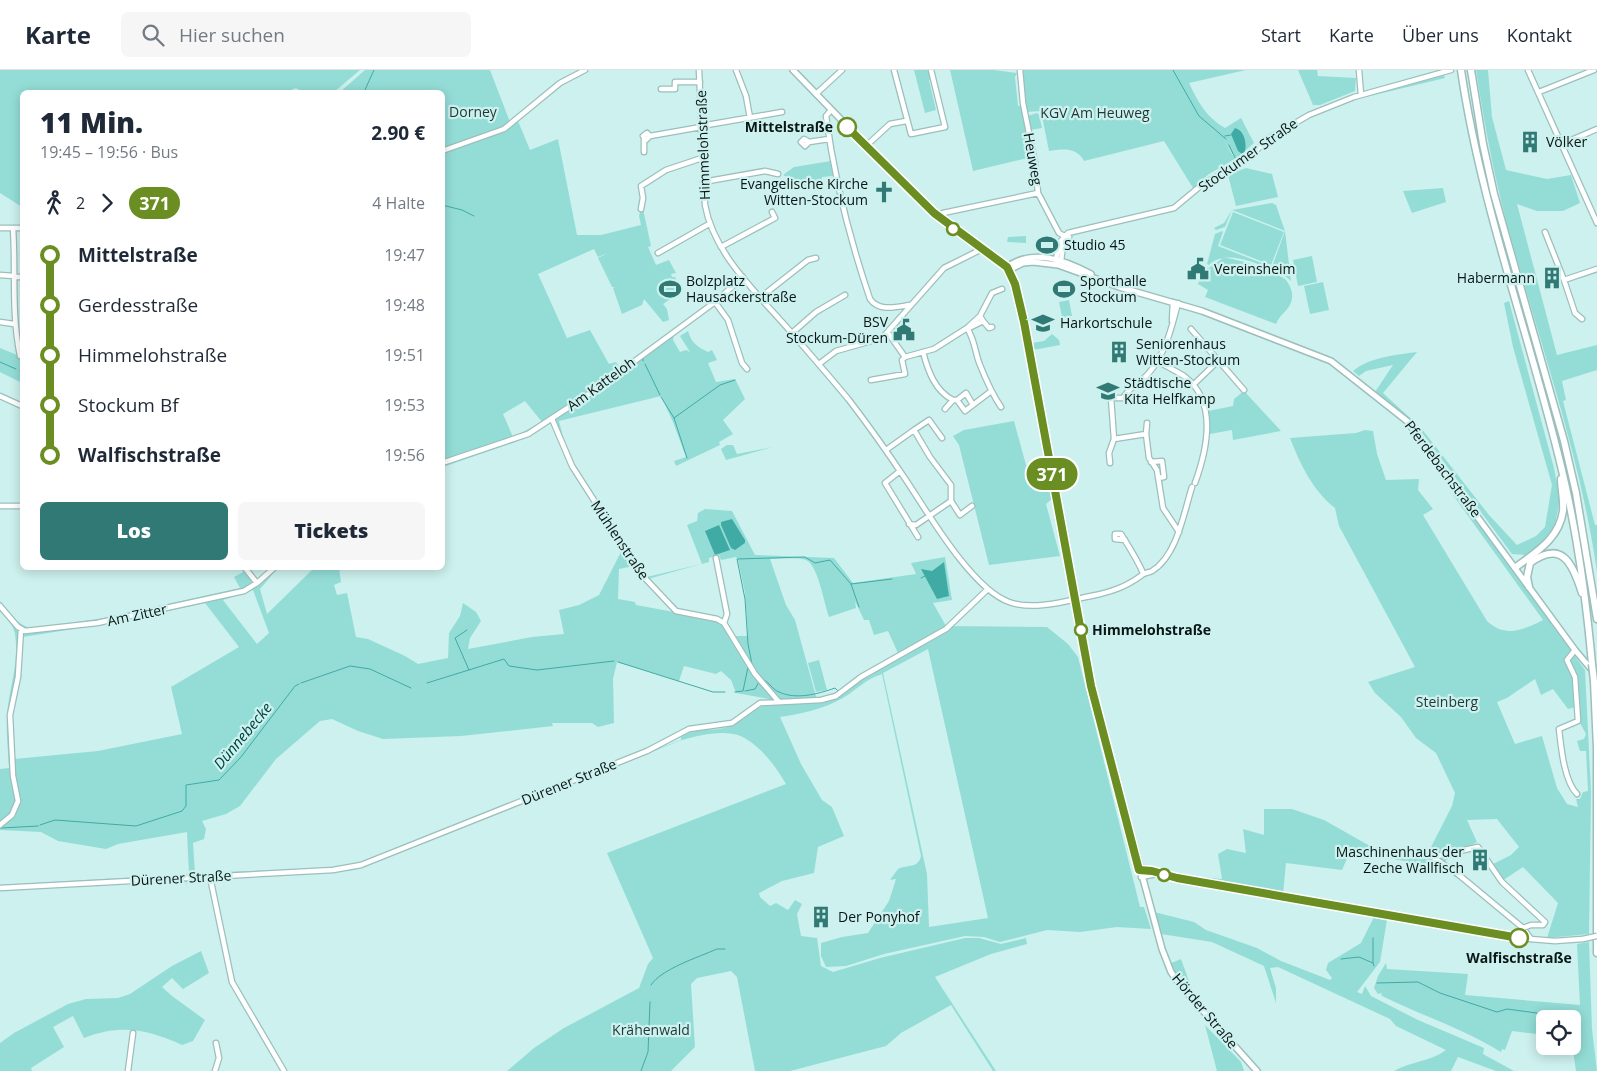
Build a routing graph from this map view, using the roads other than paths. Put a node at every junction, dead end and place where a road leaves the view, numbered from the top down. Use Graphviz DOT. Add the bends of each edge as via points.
graph roads {
  1 [pos="585,70"];
  2 [pos="699,70"];
  3 [pos="736,70"];
  4 [pos="794,70"];
  5 [pos="842,70"];
  6 [pos="894,70"];
  7 [pos="931,70"];
  8 [pos="1020,70"];
  9 [pos="1359,70"];
  10 [pos="1451,70"];
  11 [pos="1461,70"];
  12 [pos="1471,70"];
  13 [pos="1528,70"];
  14 [pos="1594,70"];
  15 [pos="700,82"];
  16 [pos="661,89"];
  17 [pos="1539,92"];
  18 [pos="816,94"];
  19 [pos="1361,95"];
  20 [pos="831,110"];
  21 [pos="782,112"];
  22 [pos="771,114"];
  23 [pos="750,118"];
  24 [pos="772,121"];
  25 [pos="906,121"];
  26 [pos="701,126"];
  27 [pos="1597,130"];
  28 [pos="829,139"];
  29 [pos="809,142"];
  30 [pos="1562,144"];
  31 [pos="866,146"];
  32 [pos="445,150"];
  33 [pos="644,152"];
  34 [pos="702,158"];
  35 [pos="778,174"];
  36 [pos="703,182"];
  37 [pos="1038,193"];
  38 [pos="641,208"];
  39 [pos="772,212"];
  40 [pos="938,217"];
  41 [pos="709,224"];
  42 [pos="1597,224"];
  43 [pos="0,228"];
  44 [pos="14,228"];
  45 [pos="20,228"];
  46 [pos="1545,232"];
  47 [pos="1065,237"];
  48 [pos="721,247"];
  49 [pos="982,249"];
  50 [pos="658,253"];
  51 [pos="816,258"];
  52 [pos="1058,262"];
  53 [pos="1008,269"];
  54 [pos="1597,269"];
  55 [pos="0,275"];
  56 [pos="14,276"];
  57 [pos="20,277"];
  58 [pos="743,277"];
  59 [pos="1564,280"];
  60 [pos="1002,289"];
  61 [pos="845,296"];
  62 [pos="760,297"];
  63 [pos="715,302"];
  64 [pos="1176,302"];
  65 [pos="910,305"];
  66 [pos="980,316"];
  67 [pos="1582,319"];
  68 [pos="0,322"];
  69 [pos="983,322"];
  70 [pos="14,324"];
  71 [pos="992,327"];
  72 [pos="968,328"];
  73 [pos="1192,329"];
  74 [pos="792,332"];
  75 [pos="888,333"];
  76 [pos="20,335"];
  77 [pos="16,336"];
  78 [pos="923,352"];
  79 [pos="20,356"];
  80 [pos="905,357"];
  81 [pos="1157,361"];
  82 [pos="1218,361"];
  83 [pos="819,364"];
  84 [pos="747,369"];
  85 [pos="871,380"];
  86 [pos="1193,385"];
  87 [pos="1244,390"];
  88 [pos="990,392"];
  89 [pos="0,396"];
  90 [pos="955,400"];
  91 [pos="20,405"];
  92 [pos="973,405"];
  93 [pos="1001,407"];
  94 [pos="945,409"];
  95 [pos="552,419"];
  96 [pos="917,420"];
  97 [pos="1147,423"];
  98 [pos="921,426"];
  99 [pos="914,430"];
  100 [pos="1146,434"];
  101 [pos="942,438"];
  102 [pos="1114,439"];
  103 [pos="886,450"];
  104 [pos="445,462"];
  105 [pos="1151,462"];
  106 [pos="1110,463"];
  107 [pos="1561,465"];
  108 [pos="1163,469"];
  109 [pos="1157,470"];
  110 [pos="900,471"];
  111 [pos="1158,478"];
  112 [pos="951,501"];
  113 [pos="0,506"];
  114 [pos="20,506"];
  115 [pos="972,506"];
  116 [pos="960,515"];
  117 [pos="930,516"];
  118 [pos="955,518"];
  119 [pos="1182,519"];
  120 [pos="1171,522"];
  121 [pos="909,524"];
  122 [pos="1179,532"];
  123 [pos="918,537"];
  124 [pos="1125,540"];
  125 [pos="716,558"];
  126 [pos="1530,563"];
  127 [pos="1517,568"];
  128 [pos="247,570"];
  129 [pos="272,570"];
  130 [pos="1143,573"];
  131 [pos="257,583"];
  132 [pos="1530,587"];
  133 [pos="988,589"];
  134 [pos="1076,598"];
  135 [pos="0,606"];
  136 [pos="1588,612"];
  137 [pos="1597,619"];
  138 [pos="724,623"];
  139 [pos="21,629"];
  140 [pos="1575,650"];
  141 [pos="1595,679"];
  142 [pos="779,702"];
  143 [pos="1577,794"];
  144 [pos="0,825"];
  145 [pos="1139,870"];
  146 [pos="1161,874"];
  147 [pos="210,877"];
  148 [pos="1141,877"];
  149 [pos="0,888"];
  150 [pos="1523,928"];
  151 [pos="1597,936"];
  152 [pos="1531,939"];
  153 [pos="1597,953"];
  154 [pos="133,1032"];
  155 [pos="216,1043"];
  156 [pos="128,1071"];
  157 [pos="215,1071"];
  158 [pos="284,1071"];
  159 [pos="1257,1071"];
  1 -- 32 [label="street" via="560,83 504,129"];
  2 -- 15 [label="street, Himmelohstraße"];
  3 -- 23 [label="street"];
  4 -- 18 [label="main road"];
  5 -- 18 [label="street"];
  6 -- 25 [label="street"];
  7 -- 25 [label="street" via="945,127 911,134"];
  8 -- 37 [label="street, Heuweg"];
  9 -- 19 [label="street"];
  10 -- 19 [label="street, Stockumer Straße"];
  11 -- 107 [label="highway" via="1486,198"];
  12 -- 137 [label="highway" via="1494,194 1560,425 1576,493"];
  13 -- 17 [label="street"];
  14 -- 17 [label="street"];
  15 -- 16 [label="street, Himmelohstraße" via="675,82 675,89"];
  15 -- 26 [label="street, Himmelohstraße"];
  17 -- 30 [label="street"];
  18 -- 20 [label="main road"];
  19 -- 47 [label="street, Stockumer Straße" via="1322,109 1285,128 1242,163 1204,183 1174,208"];
  20 -- 28 [label="street" via="826,116"];
  20 -- 31 [label="main road"];
  21 -- 22 [label="street"];
  22 -- 23 [label="street"];
  22 -- 24 [label="street"];
  23 -- 26 [label="street"];
  25 -- 31 [label="street" via="890,124"];
  26 -- 33 [label="street" via="650,136 646,134"];
  26 -- 34 [label="street, Himmelohstraße"];
  27 -- 30 [label="street"];
  28 -- 29 [label="street"];
  28 -- 65 [label="street" via="870,299 882,307"];
  30 -- 42 [label="street"];
  31 -- 40 [label="main road"];
  34 -- 36 [label="street, Himmelohstraße"];
  34 -- 38 [label="street" via="674,166 641,186"];
  35 -- 36 [label="street" via="765,171"];
  36 -- 41 [label="street, Himmelohstraße"];
  37 -- 40 [label="street"];
  37 -- 47 [label="street, Heuweg"];
  39 -- 48 [label="street" via="775,218"];
  40 -- 49 [label="main road"];
  41 -- 48 [label="street, Himmelohstraße"];
  41 -- 50 [label="street"];
  43 -- 44 [label="street"];
  44 -- 45 [label="street"];
  44 -- 56 [label="street"];
  46 -- 59 [label="street"];
  47 -- 52 [label="street"];
  48 -- 58 [label="street, Himmelohstraße"];
  49 -- 53 [label="main road"];
  49 -- 65 [label="street" via="944,268"];
  51 -- 62 [label="street" via="802,264"];
  52 -- 53 [label="main road, Pferdebachstraße" via="1030,258"];
  52 -- 64 [label="main road, Pferdebachstraße" via="1119,287"];
  53 -- 134 [label="main road, Hörder Straße" via="1023,319"];
  54 -- 59 [label="street"];
  55 -- 56 [label="street"];
  56 -- 57 [label="street"];
  56 -- 70 [label="street"];
  58 -- 62 [label="street, Himmelohstraße"];
  58 -- 63 [label="street, Am Katteloh"];
  59 -- 67 [label="street" via="1575,313"];
  60 -- 66 [label="street" via="992,293"];
  61 -- 74 [label="street" via="816,312"];
  62 -- 74 [label="street, Himmelohstraße"];
  63 -- 84 [label="street" via="730,324 742,363"];
  63 -- 95 [label="street, Am Katteloh"];
  64 -- 81 [label="street" via="1167,341"];
  64 -- 127 [label="main road, Pferdebachstraße" via="1318,355 1340,368 1407,421"];
  65 -- 75 [label="street"];
  66 -- 69 [label="street"];
  66 -- 72 [label="street"];
  68 -- 70 [label="street"];
  69 -- 71 [label="street"];
  69 -- 72 [label="street"];
  70 -- 77 [label="street"];
  72 -- 78 [label="street" via="948,342"];
  72 -- 88 [label="street"];
  73 -- 82 [label="street"];
  74 -- 83 [label="street, Himmelohstraße"];
  75 -- 80 [label="street"];
  75 -- 83 [label="street" via="878,341 836,351"];
  76 -- 77 [label="street"];
  77 -- 79 [label="street"];
  78 -- 80 [label="street"];
  78 -- 90 [label="street" via="928,372 946,397"];
  80 -- 85 [label="street" via="902,360 905,374"];
  81 -- 86 [label="street" via="1183,375"];
  81 -- 102 [label="street" via="1123,398 1111,398"];
  82 -- 86 [label="street"];
  82 -- 87 [label="street"];
  83 -- 103 [label="street, Himmelohstraße"];
  86 -- 119 [label="street, Himmelohstraße" via="1203,403 1208,436"];
  88 -- 92 [label="street"];
  88 -- 93 [label="street"];
  89 -- 91 [label="street"];
  90 -- 92 [label="street" via="965,411"];
  90 -- 92 [label="street" via="966,393"];
  90 -- 94 [label="street"];
  95 -- 104 [label="street, Am Katteloh" via="516,439"];
  95 -- 138 [label="street, Mühlenstraße" via="572,466 642,575 676,610"];
  96 -- 98 [label="street"];
  97 -- 100 [label="street"];
  98 -- 99 [label="street"];
  98 -- 101 [label="street" via="929,420"];
  99 -- 103 [label="street"];
  99 -- 112 [label="street" via="951,485"];
  100 -- 102 [label="street"];
  100 -- 105 [label="street"];
  102 -- 106 [label="street" via="1108,453"];
  103 -- 110 [label="street, Himmelohstraße"];
  105 -- 108 [label="street" via="1162,461"];
  105 -- 109 [label="street"];
  107 -- 127 [label="highway" via="1563,510 1560,523 1548,543"];
  107 -- 136 [label="highway"];
  108 -- 109 [label="street"];
  108 -- 111 [label="street" via="1164,477"];
  109 -- 111 [label="street"];
  110 -- 117 [label="street, Himmelohstraße"];
  110 -- 121 [label="street" via="885,483"];
  111 -- 120 [label="street" via="1163,508"];
  112 -- 116 [label="street"];
  112 -- 117 [label="street"];
  113 -- 114 [label="street"];
  115 -- 116 [label="street"];
  116 -- 118 [label="street"];
  117 -- 121 [label="street"];
  117 -- 133 [label="street, Himmelohstraße"];
  119 -- 120 [label="street"];
  119 -- 122 [label="street, Himmelohstraße"];
  120 -- 122 [label="street"];
  121 -- 123 [label="street"];
  122 -- 130 [label="street, Himmelohstraße" via="1162,561 1153,570"];
  124 -- 130 [label="street"];
  125 -- 138 [label="street" via="727,614"];
  126 -- 127 [label="highway"];
  126 -- 132 [label="highway" via="1527,577"];
  126 -- 136 [label="highway" via="1549,553 1566,558 1575,571"];
  127 -- 132 [label="main road, Pferdebachstraße"];
  128 -- 131 [label="street"];
  129 -- 131 [label="street, Am Zitter"];
  130 -- 134 [label="street, Himmelohstraße" via="1114,591"];
  131 -- 139 [label="street, Am Zitter" via="244,591 109,621 30,631"];
  132 -- 140 [label="main road, Pferdebachstraße"];
  133 -- 134 [label="street, Himmelohstraße" via="1005,600 1027,606"];
  133 -- 142 [label="street, Dürener Straße" via="946,629 861,677 836,696"];
  134 -- 145 [label="main road, Hörder Straße" via="1097,708"];
  135 -- 139 [label="street"];
  136 -- 141 [label="highway, bridge"];
  138 -- 142 [label="street" via="749,665"];
  139 -- 144 [label="street" via="18,678 10,715 13,776 18,801 12,815"];
  140 -- 141 [label="main road, Pferdebachstraße"];
  140 -- 143 [label="street" via="1567,660 1575,677 1578,721 1559,729 1563,758 1572,789"];
  141 -- 153 [label="highway"];
  142 -- 147 [label="street, Dürener Straße" via="758,704 729,724 689,729 647,751 361,865 334,870"];
  145 -- 146 [label="street"];
  145 -- 148 [label="main road, Hörder Straße"];
  146 -- 148 [label="street"];
  146 -- 152 [label="street"];
  147 -- 149 [label="street, Dürener Straße"];
  147 -- 158 [label="street" via="230,977"];
  148 -- 159 [label="main road, Hörder Straße" via="1165,959 1175,978"];
  150 -- 150 [label="street" via="1452,870 1432,857 1478,847 1502,882 1545,922"];
  150 -- 152 [label="street"];
  151 -- 152 [label="street, bridge"];
  154 -- 156 [label="street"];
  155 -- 157 [label="street" via="219,1058"];
}
